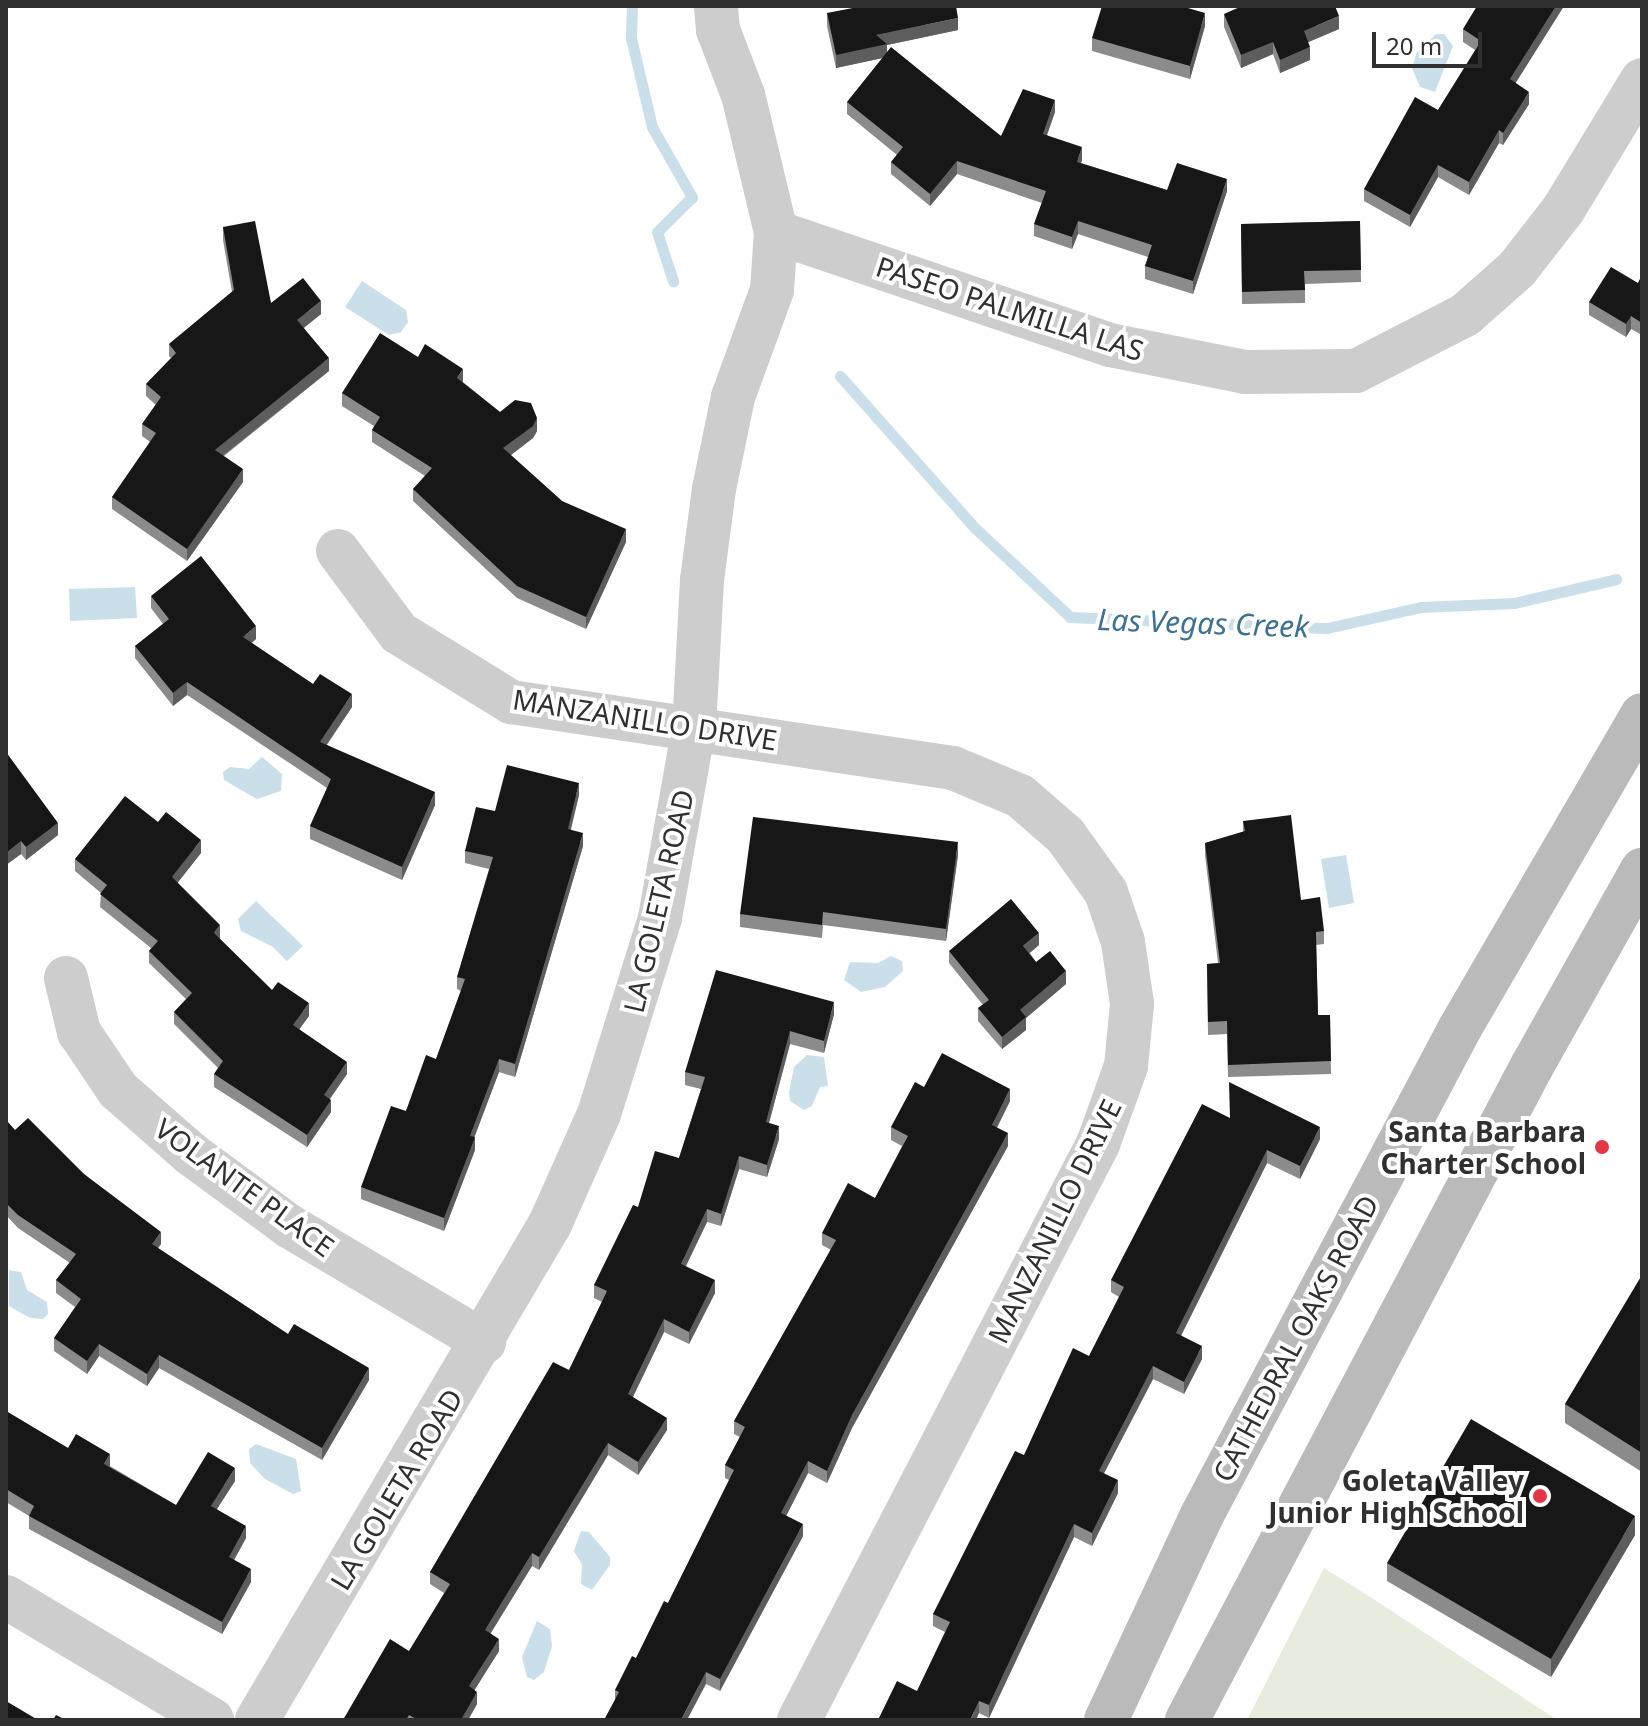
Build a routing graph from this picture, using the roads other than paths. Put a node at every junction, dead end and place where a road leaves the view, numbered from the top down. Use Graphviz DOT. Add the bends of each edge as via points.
graph roads {
  1 [pos="716,6"];
  2 [pos="1642,80"];
  3 [pos="776,232"];
  4 [pos="338,551"];
  5 [pos="1642,715"];
  6 [pos="694,728"];
  7 [pos="1642,870"];
  8 [pos="66,978"];
  9 [pos="484,1342"];
  10 [pos="6,1597"];
  11 [pos="212,1720"];
  12 [pos="257,1720"];
  13 [pos="799,1720"];
  14 [pos="1106,1720"];
  15 [pos="1187,1720"];
  1 -- 3 [label="street, LA GOLETA ROAD" via="718,30 743,95"];
  2 -- 3 [label="street, PASEO PALMILLA LAS" via="1563,210 1517,269 1465,315 1356,371 1245,372 1110,345"];
  3 -- 6 [label="street, LA GOLETA ROAD" via="772,290 733,397 714,489 702,580"];
  4 -- 6 [label="street, MANZANILLO DRIVE" via="399,633 511,702"];
  5 -- 14 [label="main road, CATHEDRAL OAKS ROAD" via="1460,1028 1202,1515"];
  6 -- 9 [label="street, LA GOLETA ROAD" via="660,918 632,1020 599,1114 550,1224"];
  6 -- 13 [label="street, MANZANILLO DRIVE" via="953,768 1020,796 1065,835 1106,892 1123,942 1132,1004 1126,1066 1098,1144"];
  7 -- 15 [label="main road" via="1532,1066"];
  8 -- 9 [label="street, VOLANTE PLACE" via="79,1032 118,1090 191,1154 289,1226"];
  9 -- 12 [label="street, LA GOLETA ROAD"];
  10 -- 11 [label="street"];
}
